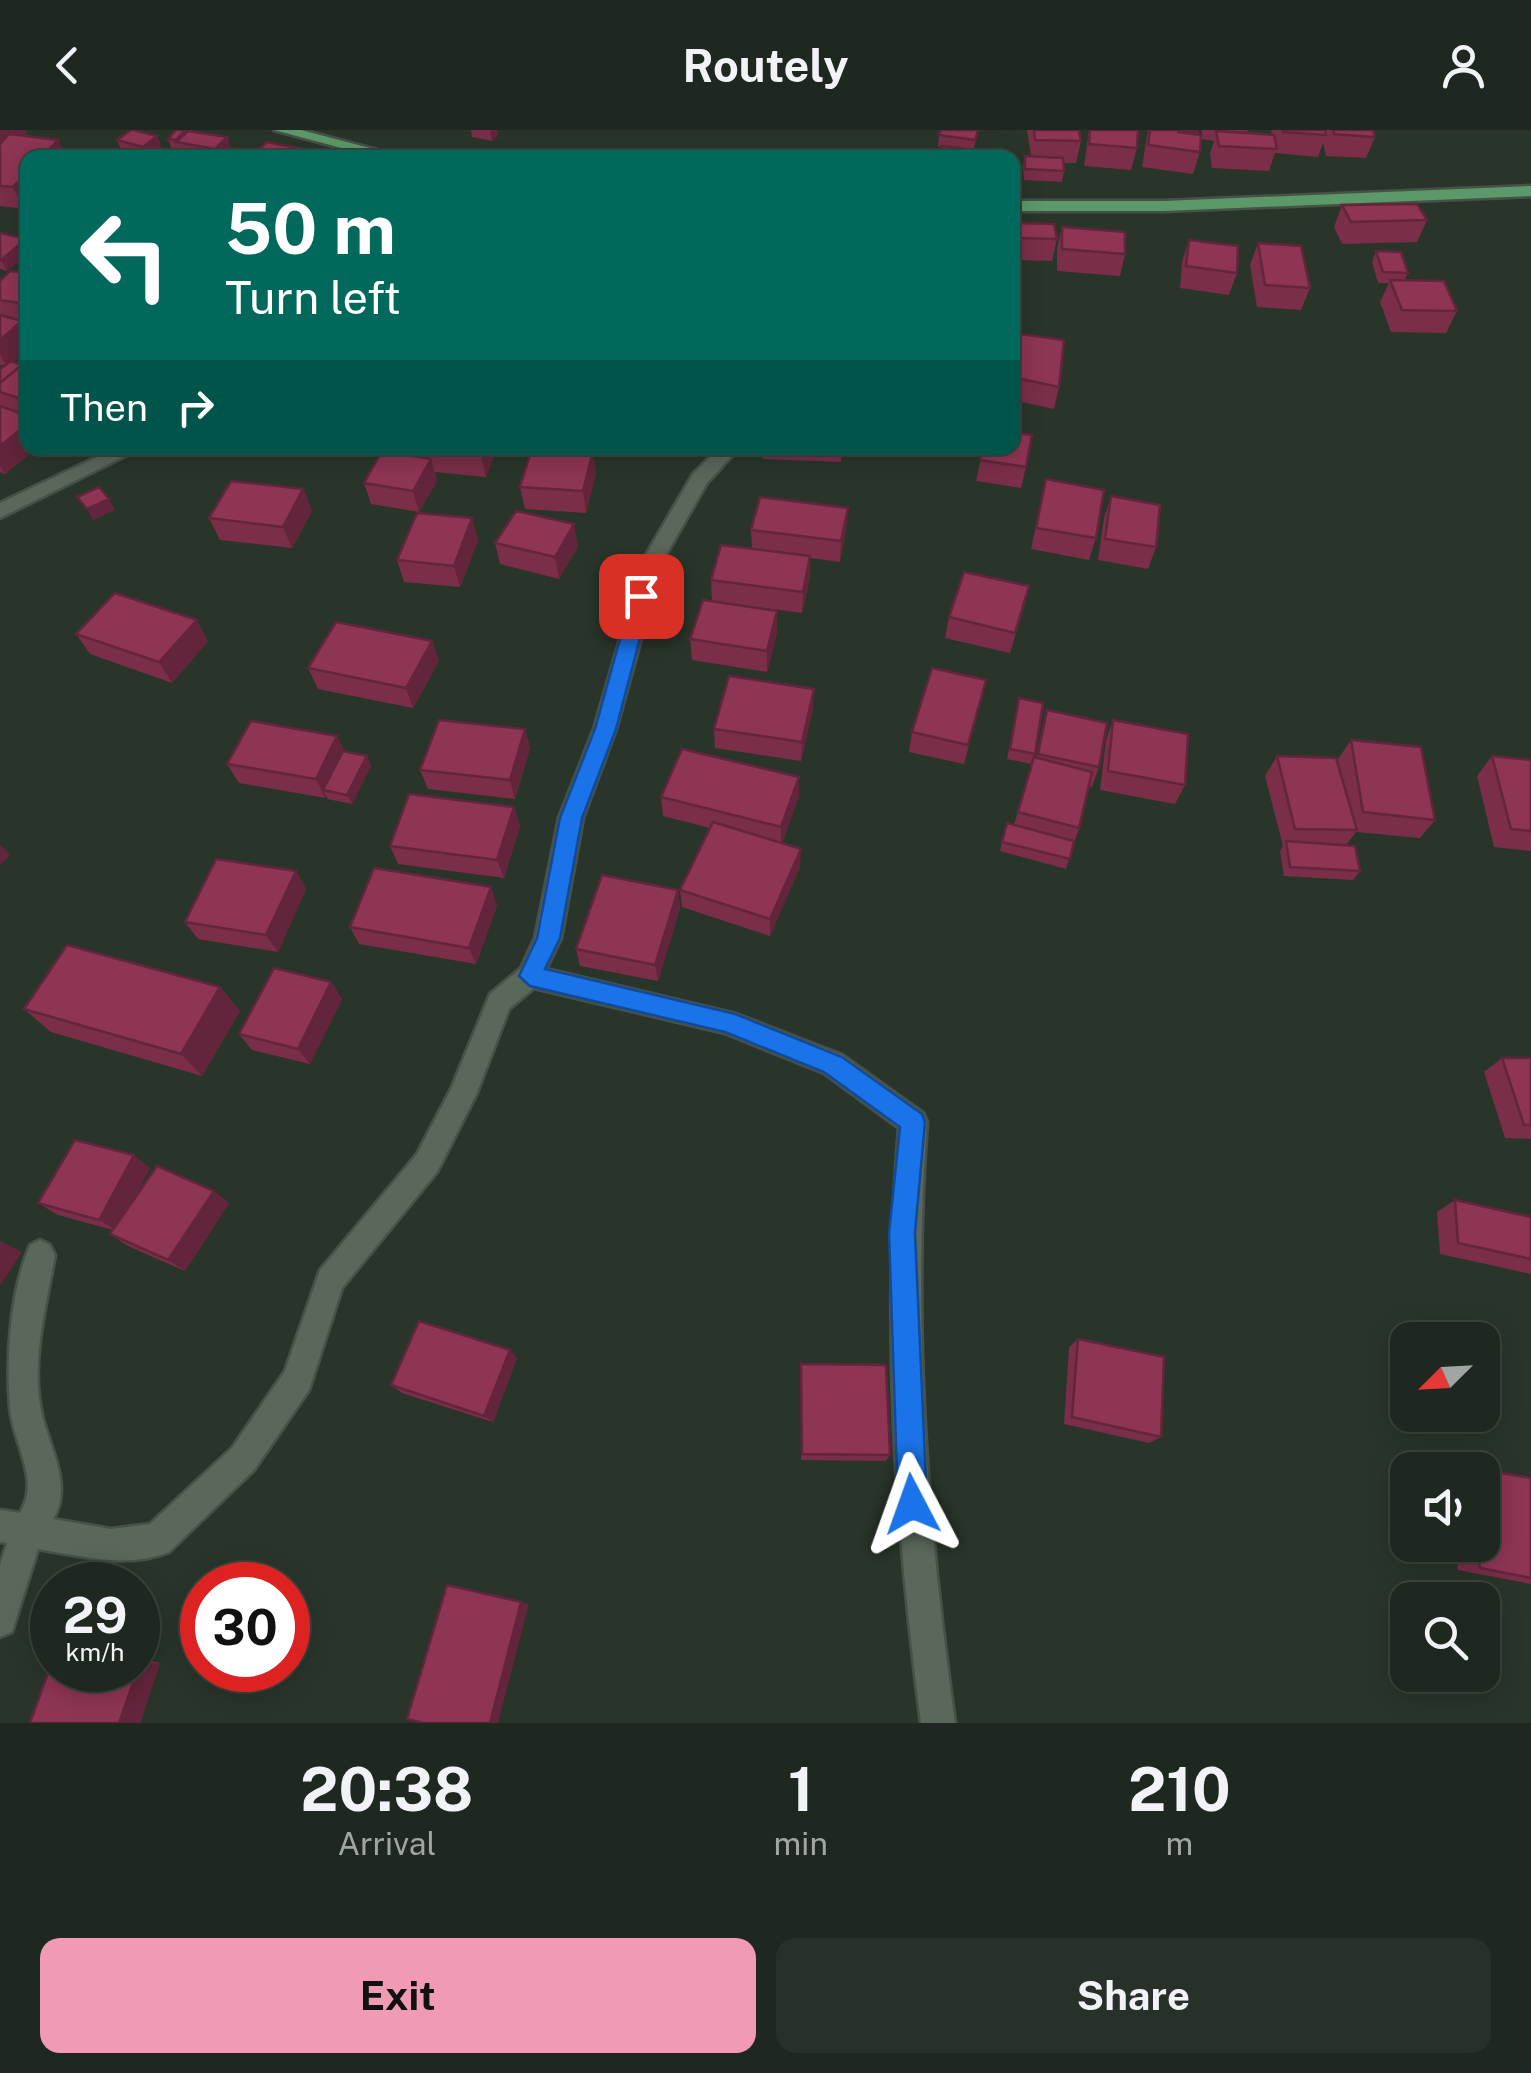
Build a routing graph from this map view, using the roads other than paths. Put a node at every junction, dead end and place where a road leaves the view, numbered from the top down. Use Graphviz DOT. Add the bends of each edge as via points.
graph roads {
  1 [pos="282,130"];
  2 [pos="367,150"];
  3 [pos="1531,190"];
  4 [pos="1020,206"];
  5 [pos="116,455"];
  6 [pos="722,455"];
  7 [pos="0,511"];
  8 [pos="530,976"];
  9 [pos="40,1255"];
  10 [pos="13,1530"];
  11 [pos="0,1620"];
  12 [pos="938,1723"];
  1 -- 2 [label="main road"];
  3 -- 4 [label="main road" via="1184,206"];
  5 -- 7 [label="street"];
  6 -- 8 [label="street" via="700,479 653,560 605,729 571,818 548,938"];
  8 -- 10 [label="street" via="500,1002 427,1163 330,1280 298,1379 243,1459 158,1540 112,1544"];
  8 -- 12 [label="street" via="727,1022 833,1064 913,1122 902,1233 908,1424 918,1584"];
  9 -- 10 [label="street" via="24,1351 26,1413 46,1502"];
  10 -- 11 [label="street"];
}
